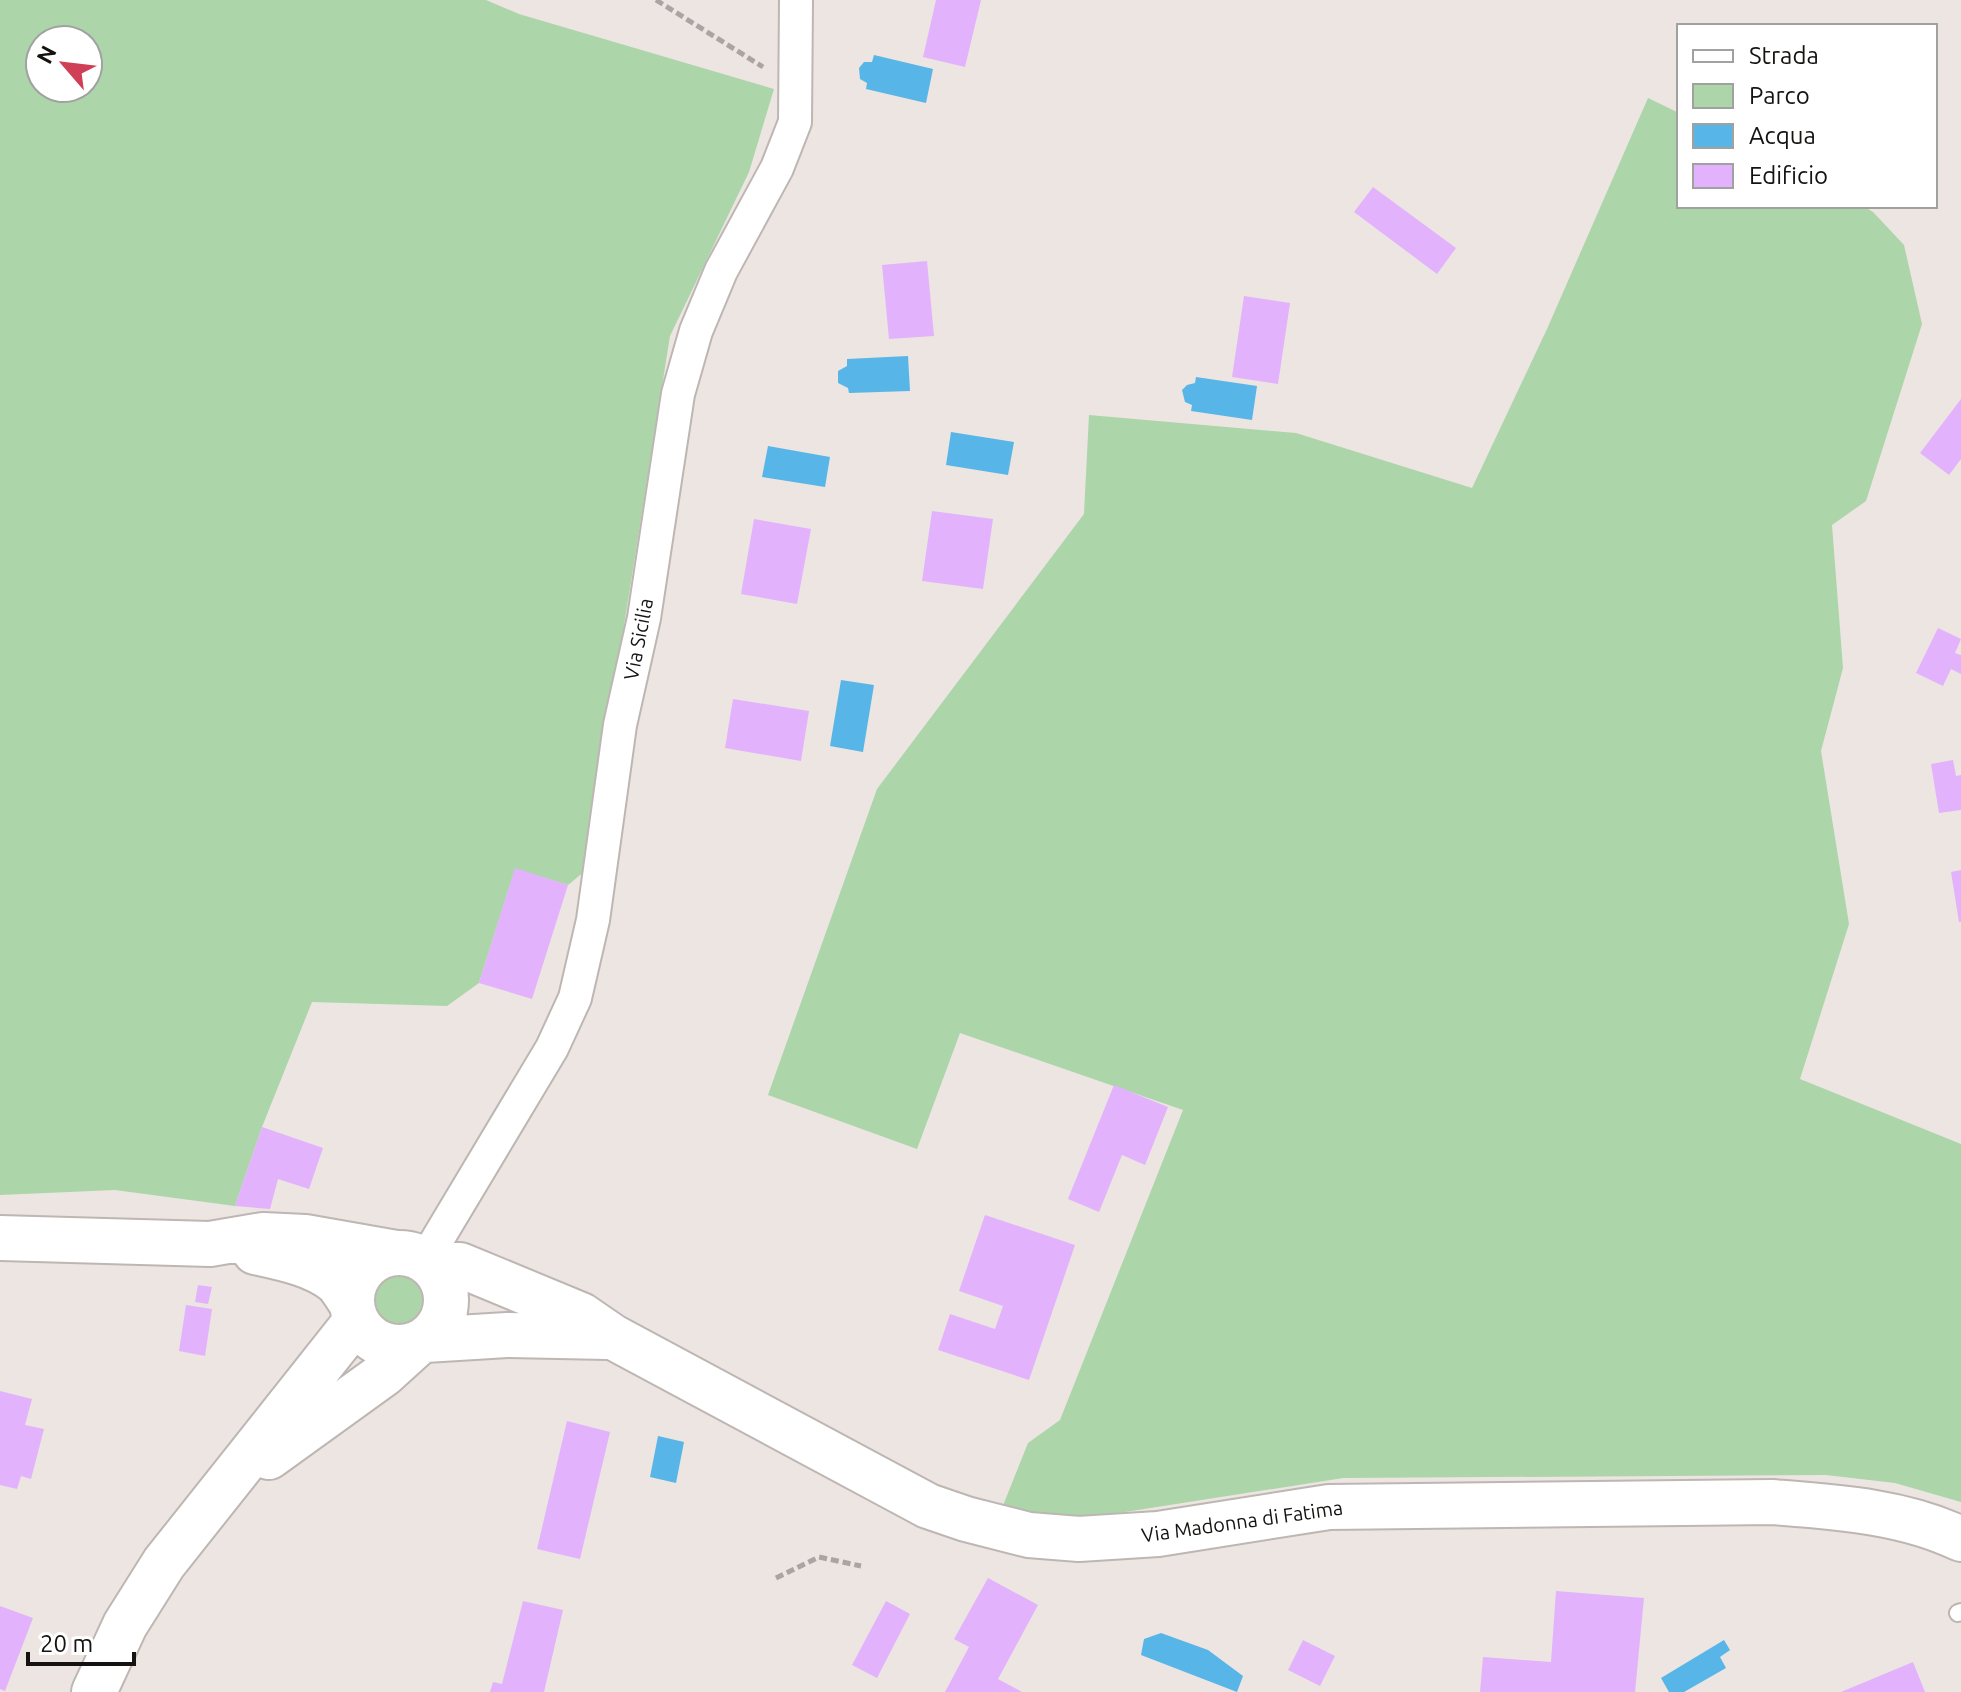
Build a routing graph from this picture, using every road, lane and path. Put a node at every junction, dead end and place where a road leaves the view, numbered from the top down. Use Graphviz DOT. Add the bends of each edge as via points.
graph roads {
  1 [pos="656,0"];
  2 [pos="796,0"];
  3 [pos="797,79"];
  4 [pos="0,1238"];
  5 [pos="210,1244"];
  6 [pos="417,1259"];
  7 [pos="354,1312"];
  8 [pos="613,1337"];
  9 [pos="420,1342"];
  10 [pos="224,1489"];
  11 [pos="1961,1539"];
  12 [pos="861,1566"];
  13 [pos="776,1578"];
  14 [pos="94,1692"];
  1 -- 3 [label="path" via="772,73"];
  2 -- 3 [label="street, Via Sicilia"];
  3 -- 6 [label="street, Via Sicilia" via="795,122 777,168 721,271 678,394 644,618 620,725 593,920 575,998 552,1048"];
  4 -- 5 [label="main road"];
  5 -- 6 [label="main road, Via Madonna di Fatima" via="263,1235 305,1237"];
  5 -- 7 [label="main road" via="314,1269 337,1283"];
  6 -- 7 [label="main road" via="378,1258 363,1269 354,1285"];
  6 -- 8 [label="main road, Via Madonna di Fatima" via="460,1265 581,1315"];
  6 -- 9 [label="main road" via="446,1290 447,1304 443,1318"];
  7 -- 9 [label="main road" via="366,1335 381,1345 399,1348"];
  7 -- 10 [label="main road"];
  8 -- 9 [label="main road" via="518,1335"];
  8 -- 11 [label="main road, Via Madonna di Fatima" via="928,1506 1029,1535 1079,1539 1158,1534 1329,1507 1772,1502 1887,1516"];
  9 -- 10 [label="main road"];
  10 -- 14 [label="main road" via="156,1575"];
  12 -- 13 [label="path" via="819,1557"];
}
